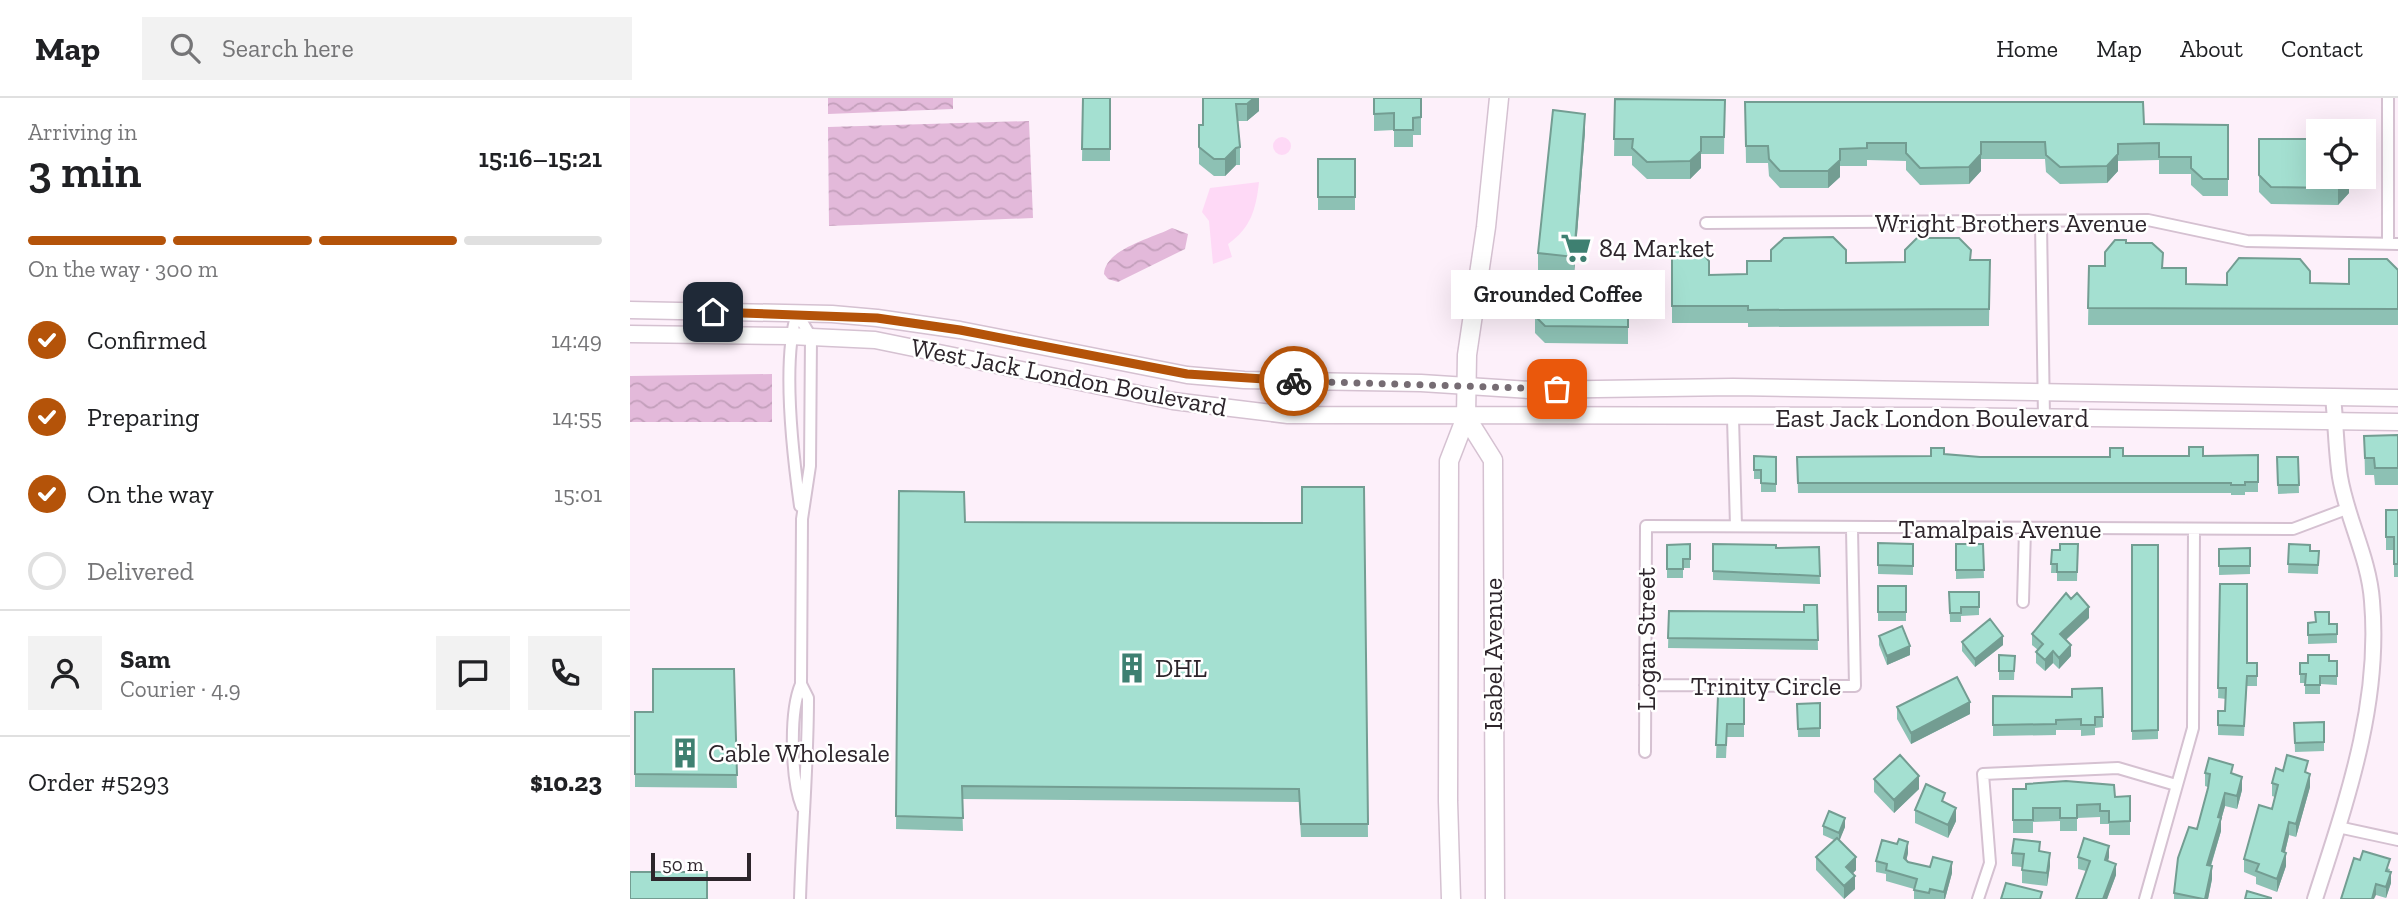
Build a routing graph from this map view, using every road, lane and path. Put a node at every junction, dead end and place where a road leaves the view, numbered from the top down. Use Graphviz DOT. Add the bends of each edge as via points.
graph roads {
  1 [pos="1499,98"];
  2 [pos="2388,98"];
  3 [pos="1706,223"];
  4 [pos="2041,223"];
  5 [pos="2393,244"];
  6 [pos="630,310"];
  7 [pos="797,313"];
  8 [pos="630,334"];
  9 [pos="790,336"];
  10 [pos="811,337"];
  11 [pos="1466,386"];
  12 [pos="2044,394"];
  13 [pos="2333,397"];
  14 [pos="2398,398"];
  15 [pos="1466,417"];
  16 [pos="1733,418"];
  17 [pos="2044,418"];
  18 [pos="2398,422"];
  19 [pos="2336,423"];
  20 [pos="2349,508"];
  21 [pos="802,519"];
  22 [pos="1646,526"];
  23 [pos="1736,526"];
  24 [pos="1852,529"];
  25 [pos="2025,529"];
  26 [pos="2194,529"];
  27 [pos="2023,603"];
  28 [pos="1645,685"];
  29 [pos="1645,752"];
  30 [pos="2176,785"];
  31 [pos="2338,827"];
  32 [pos="2398,840"];
  33 [pos="800,899"];
  34 [pos="1451,899"];
  35 [pos="1495,899"];
  36 [pos="1978,899"];
  37 [pos="2145,899"];
  38 [pos="2315,899"];
  1 -- 11 [label="highway, Isabel Avenue"];
  2 -- 5 [label="street"];
  3 -- 4 [label="street, Wright Brothers Avenue"];
  4 -- 5 [label="street, Wright Brothers Avenue" via="2148,220 2247,241"];
  4 -- 12 [label="street"];
  6 -- 7 [label="main road, West Jack London Boulevard"];
  7 -- 9 [label="street"];
  7 -- 10 [label="street"];
  7 -- 11 [label="main road, West Jack London Boulevard" via="960,330 1187,374 1244,380"];
  8 -- 9 [label="main road, West Jack London Boulevard"];
  9 -- 10 [label="main road, West Jack London Boulevard"];
  9 -- 21 [label="street" via="795,469"];
  10 -- 15 [label="main road, West Jack London Boulevard" via="875,340 1173,401 1234,409 1288,415"];
  10 -- 21 [label="street" via="810,466"];
  11 -- 12 [label="main road, East Jack London Boulevard"];
  11 -- 15 [label="highway, Isabel Avenue"];
  12 -- 13 [label="main road, East Jack London Boulevard"];
  12 -- 17 [label="street"];
  13 -- 14 [label="main road, East Jack London Boulevard"];
  13 -- 19 [label="street"];
  15 -- 16 [label="main road, East Jack London Boulevard"];
  15 -- 34 [label="highway, Isabel Avenue" via="1450,461"];
  15 -- 35 [label="highway, Isabel Avenue" via="1493,460"];
  16 -- 17 [label="main road, East Jack London Boulevard"];
  16 -- 23 [label="street"];
  17 -- 19 [label="main road, East Jack London Boulevard"];
  18 -- 19 [label="main road, East Jack London Boulevard"];
  19 -- 20 [label="street" via="2340,479"];
  20 -- 26 [label="street, Tamalpais Avenue" via="2293,529"];
  20 -- 31 [label="street" via="2372,599 2375,664 2366,725"];
  21 -- 33 [label="street" via="801,684 795,698 795,790 802,807"];
  22 -- 23 [label="street, Tamalpais Avenue"];
  22 -- 28 [label="street, Logan Street"];
  23 -- 24 [label="street, Tamalpais Avenue"];
  24 -- 25 [label="street, Tamalpais Avenue"];
  24 -- 28 [label="street, Trinity Circle" via="1855,686"];
  25 -- 26 [label="street, Tamalpais Avenue"];
  25 -- 27 [label="street"];
  26 -- 30 [label="street" via="2193,728"];
  28 -- 29 [label="street, Logan Street"];
  30 -- 36 [label="street" via="2118,768 1983,774 1990,863"];
  30 -- 37 [label="street"];
  31 -- 32 [label="street"];
  31 -- 38 [label="street"];
}
